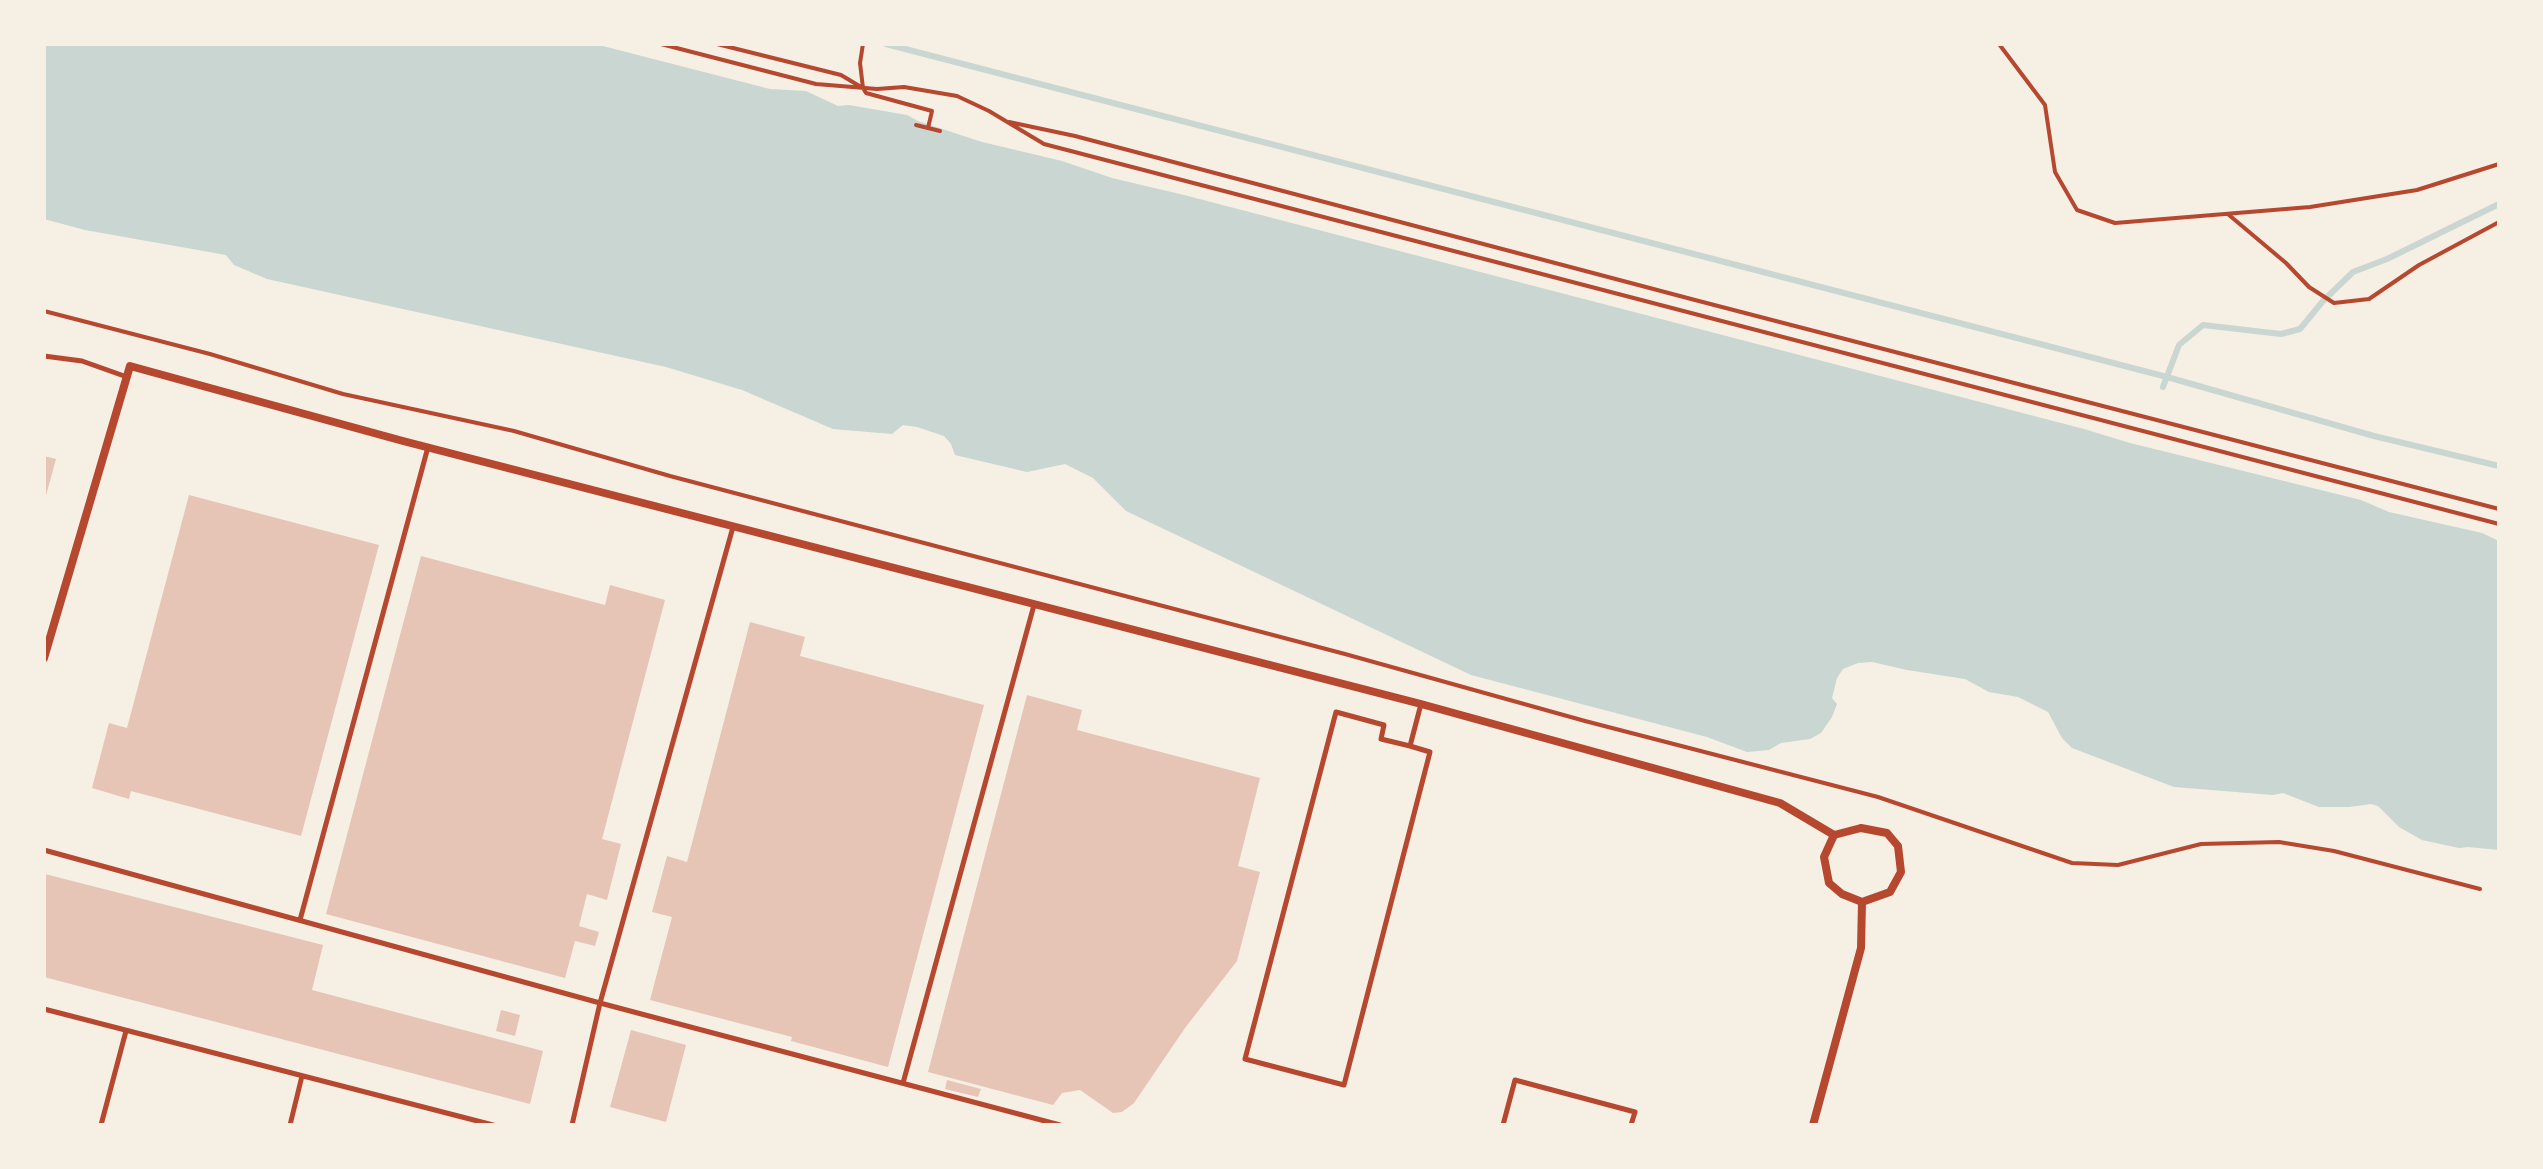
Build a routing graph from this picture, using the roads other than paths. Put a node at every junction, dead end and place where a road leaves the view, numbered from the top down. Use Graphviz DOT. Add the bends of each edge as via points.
graph roads {
  1 [pos="44,356"];
  2 [pos="127,377"];
  3 [pos="428,447"];
  4 [pos="733,527"];
  5 [pos="1034,605"];
  6 [pos="44,658"];
  7 [pos="1421,704"];
  8 [pos="1410,746"];
  9 [pos="1834,835"];
  10 [pos="44,850"];
  11 [pos="1862,902"];
  12 [pos="300,920"];
  13 [pos="600,1003"];
  14 [pos="44,1009"];
  15 [pos="126,1031"];
  16 [pos="302,1076"];
  17 [pos="903,1083"];
  18 [pos="101,1125"];
  19 [pos="290,1125"];
  20 [pos="493,1125"];
  21 [pos="572,1125"];
  22 [pos="1060,1125"];
  23 [pos="1503,1125"];
  24 [pos="1631,1125"];
  25 [pos="1813,1125"];
  1 -- 2 [label="lane" via="82,361"];
  2 -- 3 [label="street" via="130,366"];
  2 -- 6 [label="street"];
  3 -- 4 [label="street"];
  3 -- 12 [label="lane"];
  4 -- 5 [label="street"];
  4 -- 13 [label="lane"];
  5 -- 7 [label="street"];
  5 -- 17 [label="lane"];
  7 -- 8 [label="lane"];
  7 -- 9 [label="street" via="1780,803"];
  8 -- 8 [label="lane" via="1430,752 1344,1085 1245,1059 1336,712 1384,725 1381,739"];
  9 -- 11 [label="street" via="1824,857 1829,883"];
  9 -- 11 [label="street" via="1861,828 1887,833 1898,846 1901,872 1890,892"];
  10 -- 12 [label="lane"];
  11 -- 25 [label="street" via="1861,948"];
  12 -- 13 [label="lane"];
  13 -- 17 [label="lane"];
  13 -- 21 [label="lane"];
  14 -- 15 [label="lane"];
  15 -- 16 [label="lane"];
  15 -- 18 [label="lane"];
  16 -- 19 [label="lane"];
  16 -- 20 [label="lane"];
  17 -- 22 [label="lane"];
  23 -- 24 [label="lane" via="1515,1080 1635,1112"];
}
